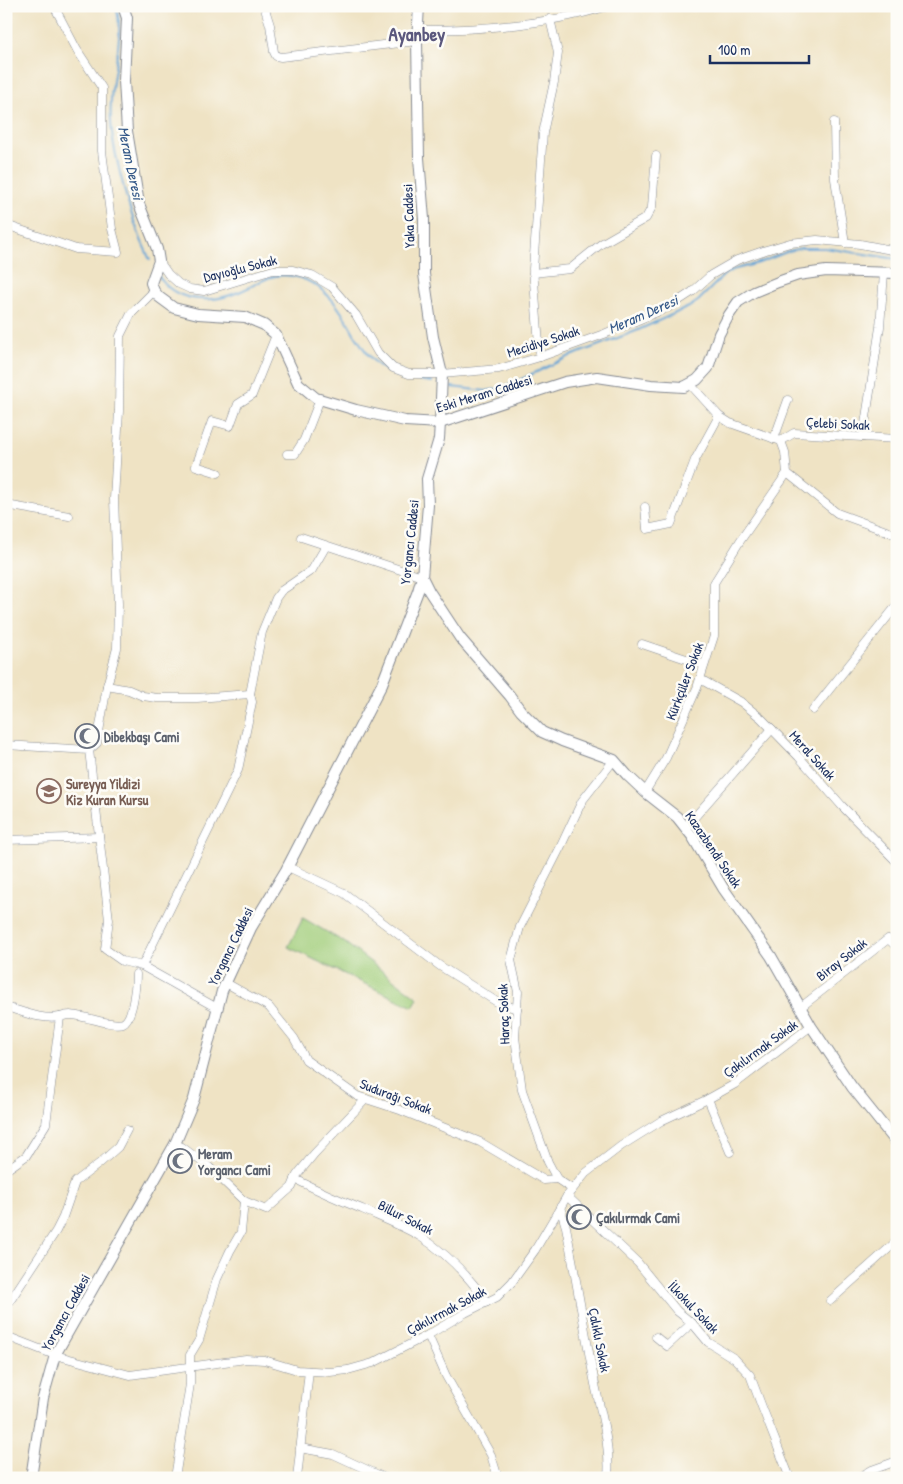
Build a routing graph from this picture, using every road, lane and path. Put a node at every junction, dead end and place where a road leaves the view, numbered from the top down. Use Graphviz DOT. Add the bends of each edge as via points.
graph roads {
  1 [pos="54,6"];
  2 [pos="123,6"];
  3 [pos="264,6"];
  4 [pos="419,6"];
  5 [pos="608,6"];
  6 [pos="550,19"];
  7 [pos="418,30"];
  8 [pos="417,41"];
  9 [pos="834,122"];
  10 [pos="656,156"];
  11 [pos="6,225"];
  12 [pos="846,243"];
  13 [pos="897,251"];
  14 [pos="159,261"];
  15 [pos="533,273"];
  16 [pos="884,273"];
  17 [pos="897,273"];
  18 [pos="154,290"];
  19 [pos="276,335"];
  20 [pos="540,357"];
  21 [pos="442,374"];
  22 [pos="690,384"];
  23 [pos="320,399"];
  24 [pos="788,400"];
  25 [pos="719,416"];
  26 [pos="440,423"];
  27 [pos="863,437"];
  28 [pos="897,439"];
  29 [pos="777,440"];
  30 [pos="288,454"];
  31 [pos="218,473"];
  32 [pos="787,473"];
  33 [pos="6,505"];
  34 [pos="645,507"];
  35 [pos="70,516"];
  36 [pos="897,535"];
  37 [pos="300,537"];
  38 [pos="326,546"];
  39 [pos="422,577"];
  40 [pos="897,605"];
  41 [pos="642,644"];
  42 [pos="704,665"];
  43 [pos="700,680"];
  44 [pos="107,686"];
  45 [pos="250,694"];
  46 [pos="813,710"];
  47 [pos="772,729"];
  48 [pos="6,745"];
  49 [pos="89,750"];
  50 [pos="614,760"];
  51 [pos="645,792"];
  52 [pos="685,828"];
  53 [pos="99,837"];
  54 [pos="6,840"];
  55 [pos="897,862"];
  56 [pos="288,867"];
  57 [pos="897,947"];
  58 [pos="142,966"];
  59 [pos="136,974"];
  60 [pos="226,983"];
  61 [pos="6,1006"];
  62 [pos="801,1007"];
  63 [pos="218,1008"];
  64 [pos="517,1009"];
  65 [pos="60,1017"];
  66 [pos="811,1026"];
  67 [pos="366,1099"];
  68 [pos="708,1099"];
  69 [pos="127,1130"];
  70 [pos="897,1143"];
  71 [pos="175,1144"];
  72 [pos="730,1152"];
  73 [pos="6,1170"];
  74 [pos="295,1179"];
  75 [pos="557,1179"];
  76 [pos="572,1189"];
  77 [pos="567,1196"];
  78 [pos="244,1201"];
  79 [pos="560,1207"];
  80 [pos="897,1241"];
  81 [pos="830,1301"];
  82 [pos="486,1302"];
  83 [pos="6,1307"];
  84 [pos="692,1323"];
  85 [pos="428,1335"];
  86 [pos="6,1336"];
  87 [pos="656,1336"];
  88 [pos="55,1355"];
  89 [pos="191,1368"];
  90 [pos="309,1371"];
  91 [pos="300,1448"];
  92 [pos="897,1461"];
  93 [pos="31,1478"];
  94 [pos="175,1478"];
  95 [pos="297,1478"];
  96 [pos="385,1478"];
  97 [pos="498,1478"];
  98 [pos="608,1478"];
  99 [pos="790,1478"];
  100 [pos="860,1478"];
  1 -- 11 [label="street" via="102,88 102,151 118,252 76,249"];
  2 -- 14 [label="street" via="127,18 124,82 127,131 139,204"];
  3 -- 8 [label="street" via="276,56"];
  4 -- 7 [label="street, Yaka Caddesi"];
  5 -- 6 [label="street"];
  6 -- 7 [label="street" via="454,30"];
  6 -- 15 [label="street" via="558,53 542,133"];
  7 -- 8 [label="street, Yaka Caddesi"];
  8 -- 21 [label="street, Yaka Caddesi" via="424,274"];
  9 -- 12 [label="street" via="835,179"];
  10 -- 15 [label="street" via="652,207 646,218 601,244 570,269"];
  12 -- 13 [label="street, Mecidiye Sokak"];
  12 -- 20 [label="street, Mecidiye Sokak" via="817,240 790,243 737,260 669,307"];
  14 -- 18 [label="street" via="151,283"];
  14 -- 21 [label="street, Dayıoğlu Sokak" via="179,284 204,291 273,270 293,270 312,275 332,287 356,315 378,353 393,368 409,374"];
  15 -- 20 [label="street"];
  16 -- 17 [label="street"];
  16 -- 22 [label="street" via="826,271 798,276 754,292 738,302 728,315 708,368"];
  16 -- 27 [label="street" via="880,327"];
  18 -- 19 [label="street" via="174,308 198,314 245,317 264,325"];
  18 -- 44 [label="street" via="131,314 120,336 114,499 117,648"];
  19 -- 23 [label="street, Eski Meram Caddesi" via="298,383"];
  19 -- 31 [label="street" via="252,396 238,404 230,426 212,421 196,466"];
  20 -- 21 [label="street, Mecidiye Sokak" via="499,368"];
  21 -- 26 [label="street, Yaka Caddesi"];
  22 -- 25 [label="street"];
  22 -- 26 [label="street, Eski Meram Caddesi" via="674,387 597,377 565,382"];
  23 -- 26 [label="street, Eski Meram Caddesi" via="405,421"];
  23 -- 30 [label="street" via="304,440 295,454"];
  24 -- 29 [label="street"];
  25 -- 29 [label="street"];
  25 -- 34 [label="street" via="695,460 671,524 646,528"];
  26 -- 39 [label="street, Yorgancı Caddesi" via="439,439 427,479"];
  27 -- 28 [label="street, Çelebi Sokak"];
  27 -- 29 [label="street, Çelebi Sokak" via="794,433"];
  29 -- 32 [label="street" via="785,452"];
  32 -- 36 [label="street" via="837,512"];
  32 -- 42 [label="street, Kürkçüler Sokak" via="714,583 714,636"];
  33 -- 35 [label="street"];
  37 -- 38 [label="street"];
  38 -- 39 [label="street"];
  38 -- 45 [label="street" via="312,570 276,598 262,632"];
  39 -- 50 [label="street, Kazazbendi Sokak" via="460,638 542,732"];
  39 -- 56 [label="street, Yorgancı Caddesi" via="382,684"];
  40 -- 46 [label="street"];
  41 -- 42 [label="street"];
  42 -- 43 [label="street, Kürkçüler Sokak"];
  43 -- 47 [label="street, Meral Sokak" via="741,702"];
  43 -- 51 [label="street, Kürkçüler Sokak" via="666,758"];
  44 -- 45 [label="street" via="158,698"];
  44 -- 49 [label="street" via="97,743"];
  45 -- 58 [label="street" via="252,702 238,770"];
  47 -- 52 [label="street"];
  47 -- 55 [label="street, Meral Sokak"];
  48 -- 49 [label="street"];
  49 -- 53 [label="street"];
  50 -- 51 [label="street, Kazazbendi Sokak"];
  50 -- 64 [label="street, Haraç Sokak" via="582,801 520,927 511,960 518,992"];
  51 -- 52 [label="street, Kazazbendi Sokak" via="677,817"];
  52 -- 62 [label="street, Kazazbendi Sokak" via="771,956"];
  53 -- 54 [label="street"];
  53 -- 58 [label="street" via="109,920 105,950 122,961"];
  56 -- 60 [label="street, Yorgancı Caddesi" via="251,928"];
  56 -- 64 [label="street" via="344,893 440,966 497,1002"];
  57 -- 62 [label="street, Biray Sokak" via="888,939"];
  58 -- 63 [label="street"];
  59 -- 65 [label="street" via="129,1016 122,1023 68,1014"];
  60 -- 63 [label="street, Yorgancı Caddesi"];
  60 -- 67 [label="street, Sudurağı Sokak" via="269,1007 294,1038 306,1060"];
  61 -- 65 [label="street" via="35,1016"];
  62 -- 66 [label="street, Kazazbendi Sokak"];
  63 -- 71 [label="street, Yorgancı Caddesi" via="194,1099"];
  64 -- 75 [label="street, Haraç Sokak" via="515,1037 522,1090"];
  65 -- 73 [label="street" via="46,1124 26,1156"];
  66 -- 68 [label="street, Çakılırmak Sokak" via="735,1084"];
  66 -- 70 [label="street, Kazazbendi Sokak"];
  67 -- 74 [label="street"];
  67 -- 75 [label="street, Sudurağı Sokak" via="480,1142 544,1180"];
  68 -- 72 [label="street"];
  68 -- 76 [label="street, Çakılırmak Sokak" via="662,1121 622,1146 586,1173"];
  69 -- 83 [label="street" via="118,1147 75,1182 56,1231"];
  71 -- 78 [label="street" via="209,1167"];
  71 -- 88 [label="street, Yorgancı Caddesi"];
  74 -- 78 [label="street" via="292,1186 266,1210"];
  74 -- 82 [label="street, Billur Sokak" via="421,1237 459,1268"];
  75 -- 76 [label="street"];
  76 -- 77 [label="street, Çakılırmak Sokak"];
  77 -- 79 [label="street, Çakılırmak Sokak"];
  77 -- 84 [label="street, İlkokul Sokak" via="638,1263"];
  78 -- 89 [label="street" via="241,1232 217,1279 198,1340 190,1355"];
  79 -- 82 [label="street, Çakılırmak Sokak" via="536,1250 512,1282 497,1297"];
  79 -- 98 [label="street, Çalıklı Sokak" via="607,1438"];
  80 -- 81 [label="street"];
  82 -- 85 [label="street, Çakılırmak Sokak"];
  84 -- 87 [label="street" via="667,1346"];
  84 -- 99 [label="street, İlkokul Sokak" via="708,1342 736,1359 750,1375"];
  85 -- 90 [label="street, Çakılırmak Sokak" via="373,1363 348,1370"];
  85 -- 97 [label="street" via="446,1376 491,1455"];
  86 -- 88 [label="street, Çakılırmak Sokak"];
  88 -- 89 [label="street, Çakılırmak Sokak" via="130,1376"];
  88 -- 93 [label="street, Yorgancı Caddesi" via="43,1398"];
  89 -- 90 [label="street, Çakılırmak Sokak" via="246,1359"];
  89 -- 94 [label="street"];
  90 -- 91 [label="street"];
  91 -- 95 [label="street"];
  91 -- 96 [label="street" via="333,1454"];
  92 -- 100 [label="street"];
}
